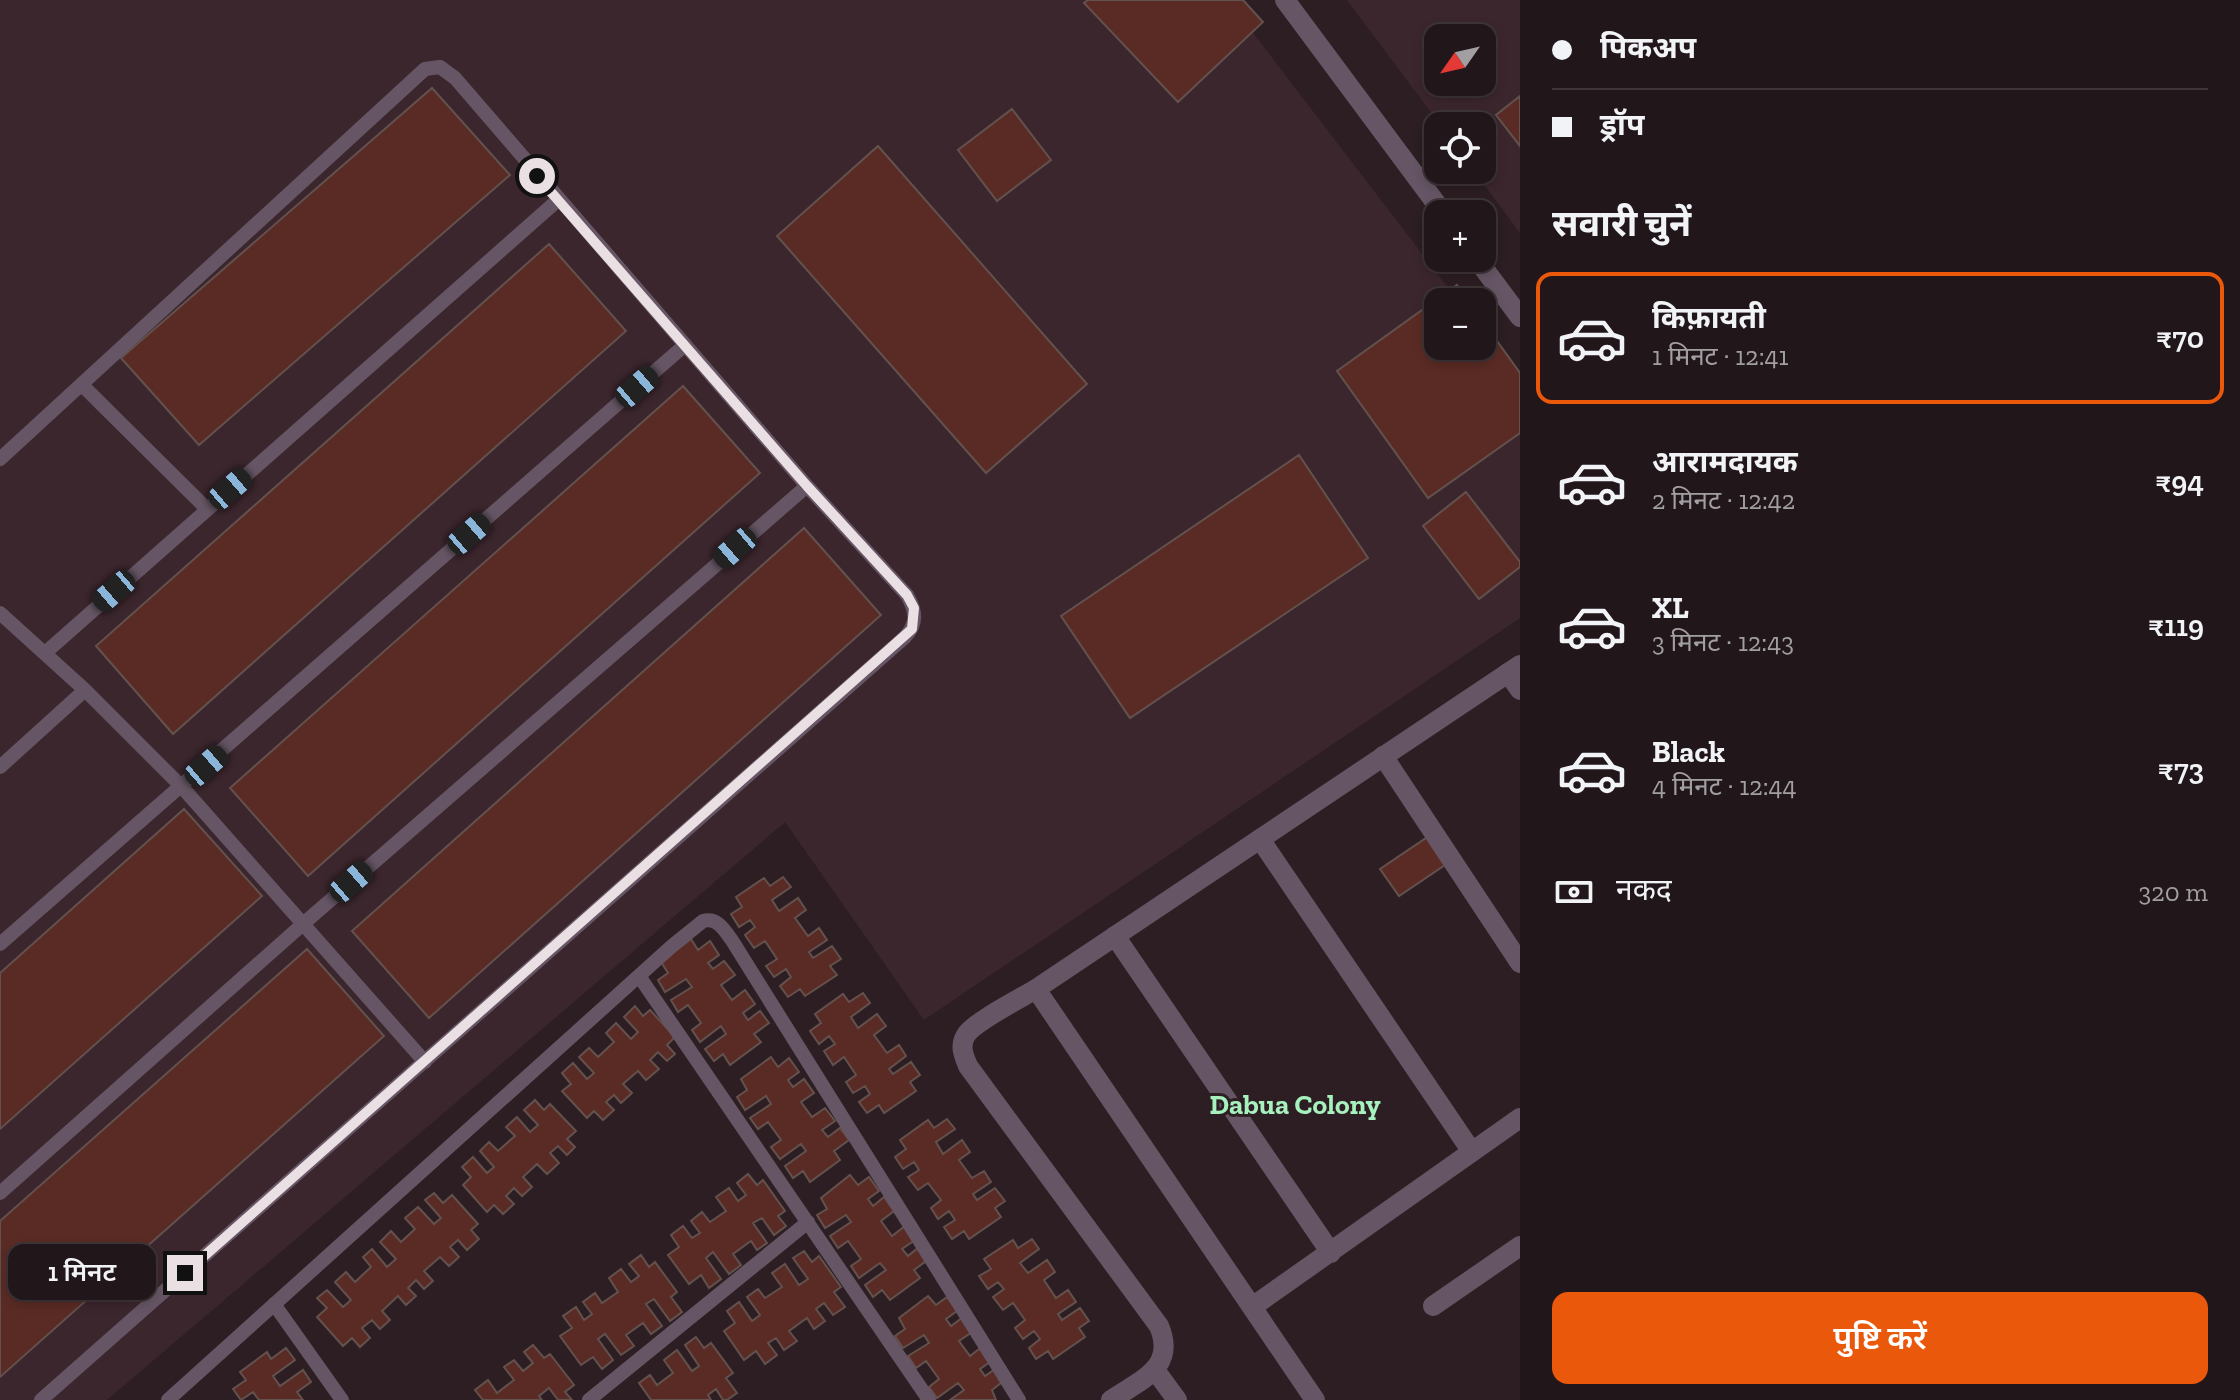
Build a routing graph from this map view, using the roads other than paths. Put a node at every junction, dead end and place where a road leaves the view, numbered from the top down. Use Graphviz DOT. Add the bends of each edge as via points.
graph roads {
  1 [pos="1285,0"];
  2 [pos="558,200"];
  3 [pos="1434,200"];
  4 [pos="1486,272"];
  5 [pos="1520,317"];
  6 [pos="685,345"];
  7 [pos="82,385"];
  8 [pos="0,459"];
  9 [pos="807,486"];
  10 [pos="207,509"];
  11 [pos="0,613"];
  12 [pos="45,653"];
  13 [pos="1514,669"];
  14 [pos="85,690"];
  15 [pos="1520,690"];
  16 [pos="1383,756"];
  17 [pos="0,767"];
  18 [pos="182,787"];
  19 [pos="1260,839"];
  20 [pos="303,924"];
  21 [pos="1115,936"];
  22 [pos="0,944"];
  23 [pos="1520,963"];
  24 [pos="639,976"];
  25 [pos="1036,989"];
  26 [pos="425,1062"];
  27 [pos="1520,1118"];
  28 [pos="1472,1152"];
  29 [pos="0,1193"];
  30 [pos="808,1222"];
  31 [pos="1520,1246"];
  32 [pos="1331,1253"];
  33 [pos="274,1304"];
  34 [pos="1433,1306"];
  35 [pos="1252,1307"];
  36 [pos="1155,1370"];
  37 [pos="41,1400"];
  38 [pos="168,1400"];
  39 [pos="342,1400"];
  40 [pos="589,1400"];
  41 [pos="929,1400"];
  42 [pos="1019,1400"];
  43 [pos="1111,1400"];
  44 [pos="1177,1400"];
  45 [pos="1315,1400"];
  1 -- 3 [label="street"];
  2 -- 6 [label="lane"];
  2 -- 7 [label="lane" via="455,78 440,67 425,69"];
  2 -- 10 [label="lane"];
  4 -- 5 [label="street"];
  6 -- 9 [label="lane"];
  6 -- 18 [label="lane"];
  7 -- 8 [label="lane"];
  7 -- 10 [label="lane"];
  9 -- 20 [label="lane"];
  9 -- 26 [label="lane" via="907,595 914,608 912,629"];
  10 -- 12 [label="lane"];
  11 -- 12 [label="lane"];
  12 -- 14 [label="lane"];
  13 -- 15 [label="street"];
  13 -- 16 [label="street"];
  14 -- 17 [label="lane"];
  14 -- 18 [label="lane"];
  16 -- 19 [label="street"];
  16 -- 23 [label="street"];
  18 -- 20 [label="lane"];
  18 -- 22 [label="lane"];
  19 -- 21 [label="street"];
  19 -- 28 [label="street"];
  20 -- 26 [label="lane"];
  20 -- 29 [label="lane"];
  21 -- 25 [label="street"];
  21 -- 32 [label="street"];
  24 -- 30 [label="lane"];
  24 -- 33 [label="lane"];
  24 -- 42 [label="lane" via="703,921 722,927"];
  25 -- 35 [label="street"];
  25 -- 36 [label="street" via="976,1026 965,1036 962,1051 1159,1326 1165,1355"];
  26 -- 37 [label="lane"];
  27 -- 28 [label="street"];
  28 -- 32 [label="street"];
  30 -- 40 [label="lane"];
  30 -- 41 [label="lane"];
  31 -- 34 [label="street"];
  32 -- 35 [label="street"];
  33 -- 38 [label="lane"];
  33 -- 39 [label="lane"];
  35 -- 45 [label="street"];
  36 -- 43 [label="street"];
  36 -- 44 [label="street"];
}
